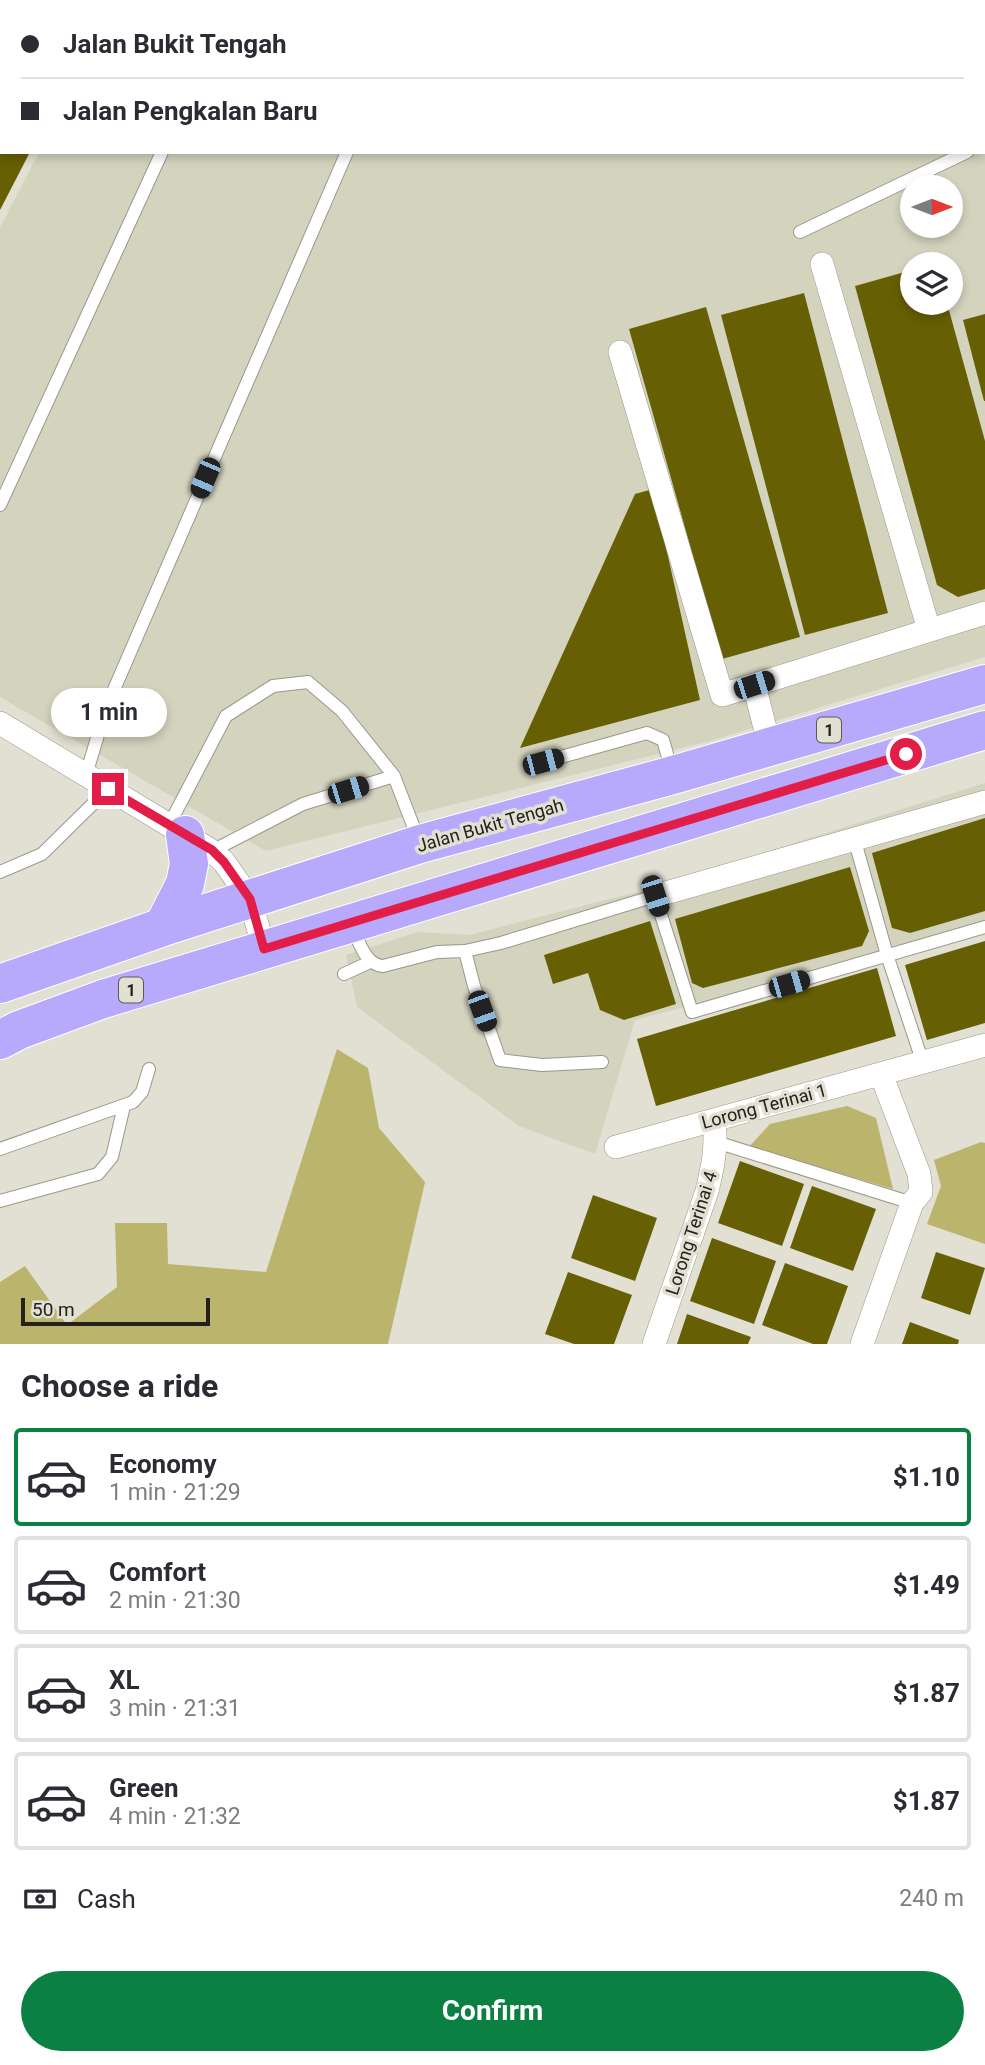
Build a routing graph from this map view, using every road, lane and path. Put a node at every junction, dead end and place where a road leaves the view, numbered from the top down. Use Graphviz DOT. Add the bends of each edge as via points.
graph roads {
  1 [pos="162,154"];
  2 [pos="345,154"];
  3 [pos="963,154"];
  4 [pos="800,232"];
  5 [pos="822,264"];
  6 [pos="620,352"];
  7 [pos="0,505"];
  8 [pos="985,613"];
  9 [pos="929,630"];
  10 [pos="985,684"];
  11 [pos="754,685"];
  12 [pos="0,723"];
  13 [pos="985,730"];
  14 [pos="769,747"];
  15 [pos="543,762"];
  16 [pos="86,775"];
  17 [pos="673,775"];
  18 [pos="394,776"];
  19 [pos="108,789"];
  20 [pos="985,802"];
  21 [pos="189,837"];
  22 [pos="854,838"];
  23 [pos="421,844"];
  24 [pos="0,872"];
  25 [pos="655,896"];
  26 [pos="250,899"];
  27 [pos="349,922"];
  28 [pos="163,927"];
  29 [pos="985,928"];
  30 [pos="264,949"];
  31 [pos="465,951"];
  32 [pos="887,955"];
  33 [pos="370,962"];
  34 [pos="344,974"];
  35 [pos="0,984"];
  36 [pos="0,1040"];
  37 [pos="985,1045"];
  38 [pos="602,1062"];
  39 [pos="917,1064"];
  40 [pos="149,1069"];
  41 [pos="881,1074"];
  42 [pos="124,1106"];
  43 [pos="715,1131"];
  44 [pos="616,1147"];
  45 [pos="0,1149"];
  46 [pos="0,1201"];
  47 [pos="912,1203"];
  48 [pos="654,1344"];
  49 [pos="862,1344"];
  1 -- 7 [label="lane"];
  2 -- 16 [label="lane" via="106,708"];
  3 -- 4 [label="lane"];
  5 -- 9 [label="street"];
  6 -- 11 [label="street" via="722,695"];
  8 -- 9 [label="street"];
  9 -- 11 [label="street"];
  10 -- 14 [label="highway, Jalan Bukit Tengah / 1"];
  11 -- 14 [label="street"];
  12 -- 16 [label="street"];
  13 -- 27 [label="highway, 1"];
  14 -- 17 [label="highway, Jalan Bukit Tengah / 1"];
  15 -- 17 [label="lane" via="648,733 663,740"];
  16 -- 19 [label="street"];
  17 -- 23 [label="highway, Jalan Bukit Tengah / 1"];
  18 -- 21 [label="lane"];
  18 -- 21 [label="lane" via="342,711 308,682 273,686 226,716"];
  18 -- 23 [label="lane"];
  19 -- 21 [label="street"];
  19 -- 24 [label="lane" via="42,854"];
  20 -- 22 [label="street"];
  21 -- 26 [label="street" via="224,862"];
  21 -- 28 [label="highway" via="185,884"];
  22 -- 25 [label="street"];
  22 -- 32 [label="lane"];
  23 -- 26 [label="highway, Jalan Bukit Tengah / 1"];
  25 -- 31 [label="lane"];
  25 -- 32 [label="lane" via="692,1013"];
  26 -- 28 [label="highway, Jalan Bukit Tengah / 1"];
  26 -- 30 [label="street"];
  27 -- 30 [label="highway, 1"];
  27 -- 33 [label="lane"];
  28 -- 35 [label="highway, Jalan Bukit Tengah / 1"];
  29 -- 32 [label="lane"];
  30 -- 36 [label="highway, 1" via="103,999"];
  31 -- 33 [label="lane" via="437,952 383,966"];
  31 -- 38 [label="lane" via="500,1060 542,1065"];
  32 -- 39 [label="lane"];
  33 -- 34 [label="lane"];
  37 -- 39 [label="street, Lorong Terinai 1"];
  39 -- 41 [label="street, Lorong Terinai 1"];
  40 -- 42 [label="lane" via="142,1091"];
  41 -- 43 [label="street, Lorong Terinai 1"];
  41 -- 47 [label="street" via="919,1174 921,1192"];
  42 -- 45 [label="lane"];
  42 -- 46 [label="lane" via="112,1157 98,1174"];
  43 -- 44 [label="street, Lorong Terinai 1"];
  43 -- 47 [label="lane"];
  43 -- 48 [label="street, Lorong Terinai 4" via="707,1191"];
  47 -- 49 [label="street"];
}
